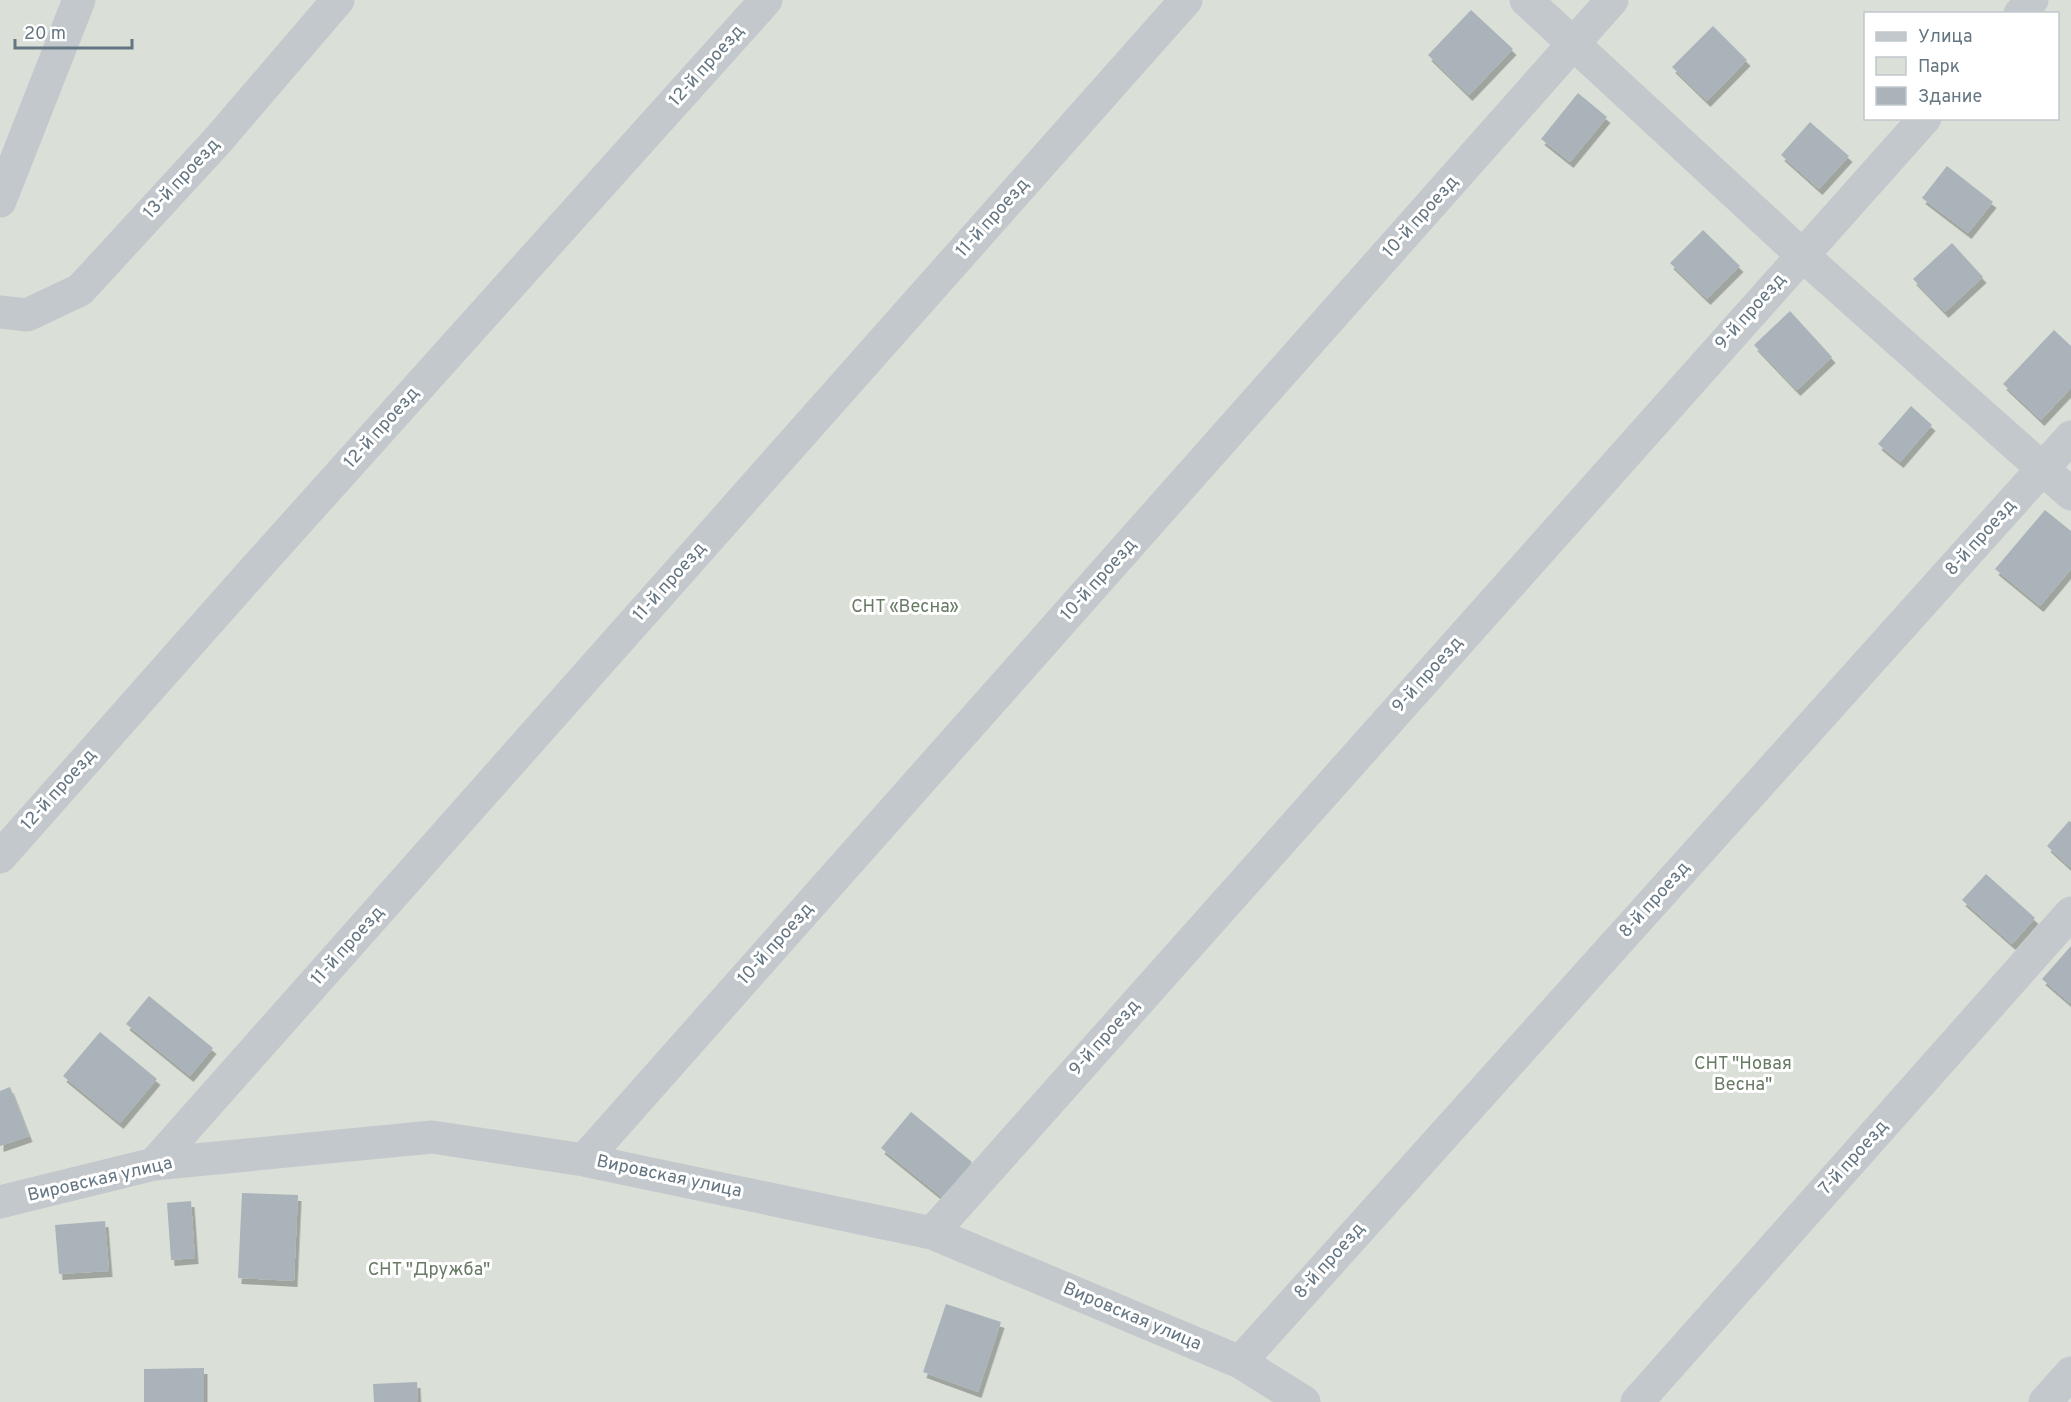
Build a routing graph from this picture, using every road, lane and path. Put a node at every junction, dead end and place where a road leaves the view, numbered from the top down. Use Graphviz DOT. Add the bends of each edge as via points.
graph roads {
  1 [pos="79,0"];
  2 [pos="338,0"];
  3 [pos="766,0"];
  4 [pos="1186,0"];
  5 [pos="1526,0"];
  6 [pos="1612,0"];
  7 [pos="2032,0"];
  8 [pos="2022,12"];
  9 [pos="1575,44"];
  10 [pos="1923,120"];
  11 [pos="0,201"];
  12 [pos="1802,255"];
  13 [pos="0,312"];
  14 [pos="2071,437"];
  15 [pos="2043,469"];
  16 [pos="2071,494"];
  17 [pos="0,857"];
  18 [pos="2071,913"];
  19 [pos="584,1160"];
  20 [pos="154,1164"];
  21 [pos="0,1202"];
  22 [pos="932,1233"];
  23 [pos="1240,1362"];
  24 [pos="2071,1374"];
  25 [pos="1304,1402"];
  26 [pos="1637,1402"];
  27 [pos="2045,1402"];
  1 -- 11 [label="street"];
  2 -- 13 [label="street, 13-й проезд" via="218,140 80,290 27,315"];
  3 -- 17 [label="street, 12-й проезд"];
  4 -- 20 [label="street, 11-й проезд"];
  5 -- 9 [label="street"];
  6 -- 9 [label="street, 10-й проезд"];
  7 -- 8 [label="street"];
  9 -- 12 [label="street"];
  9 -- 19 [label="street, 10-й проезд"];
  10 -- 12 [label="street, 9-й проезд"];
  12 -- 15 [label="street"];
  12 -- 22 [label="street, 9-й проезд"];
  14 -- 15 [label="street, 8-й проезд"];
  15 -- 16 [label="street"];
  15 -- 23 [label="street, 8-й проезд"];
  18 -- 26 [label="street, 7-й проезд"];
  19 -- 20 [label="street, Вировская улица" via="432,1137"];
  19 -- 22 [label="street, Вировская улица"];
  20 -- 21 [label="street, Вировская улица"];
  22 -- 23 [label="street, Вировская улица"];
  23 -- 25 [label="street, Вировская улица"];
  24 -- 27 [label="street"];
}
